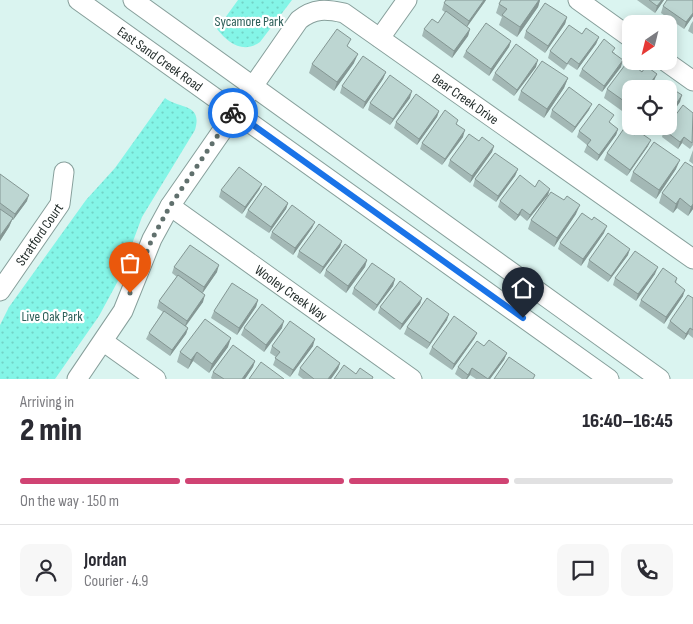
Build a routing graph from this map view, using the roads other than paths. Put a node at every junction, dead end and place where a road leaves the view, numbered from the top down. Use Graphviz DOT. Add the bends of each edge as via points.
graph roads {
  1 [pos="78,0"];
  2 [pos="133,0"];
  3 [pos="407,0"];
  4 [pos="578,0"];
  5 [pos="622,32"];
  6 [pos="380,38"];
  7 [pos="678,70"];
  8 [pos="693,81"];
  9 [pos="252,85"];
  10 [pos="234,111"];
  11 [pos="64,172"];
  12 [pos="170,206"];
  13 [pos="693,259"];
  14 [pos="0,291"];
  15 [pos="104,342"];
  16 [pos="77,379"];
  17 [pos="156,379"];
  18 [pos="412,379"];
  19 [pos="609,379"];
  20 [pos="660,379"];
  1 -- 10 [label="street, East Sand Creek Road"];
  2 -- 9 [label="street"];
  3 -- 6 [label="street"];
  4 -- 5 [label="street"];
  6 -- 9 [label="street, Bear Creek Drive" via="344,13 326,9 310,12 299,20"];
  6 -- 13 [label="street, Bear Creek Drive"];
  7 -- 8 [label="street"];
  9 -- 10 [label="street"];
  9 -- 20 [label="street"];
  10 -- 12 [label="street"];
  10 -- 19 [label="street, East Sand Creek Road"];
  11 -- 14 [label="street, Stratford Court" via="60,204"];
  12 -- 15 [label="street" via="152,239 123,311"];
  12 -- 18 [label="street, Wooley Creek Way"];
  15 -- 16 [label="street"];
  15 -- 17 [label="street"];
}
